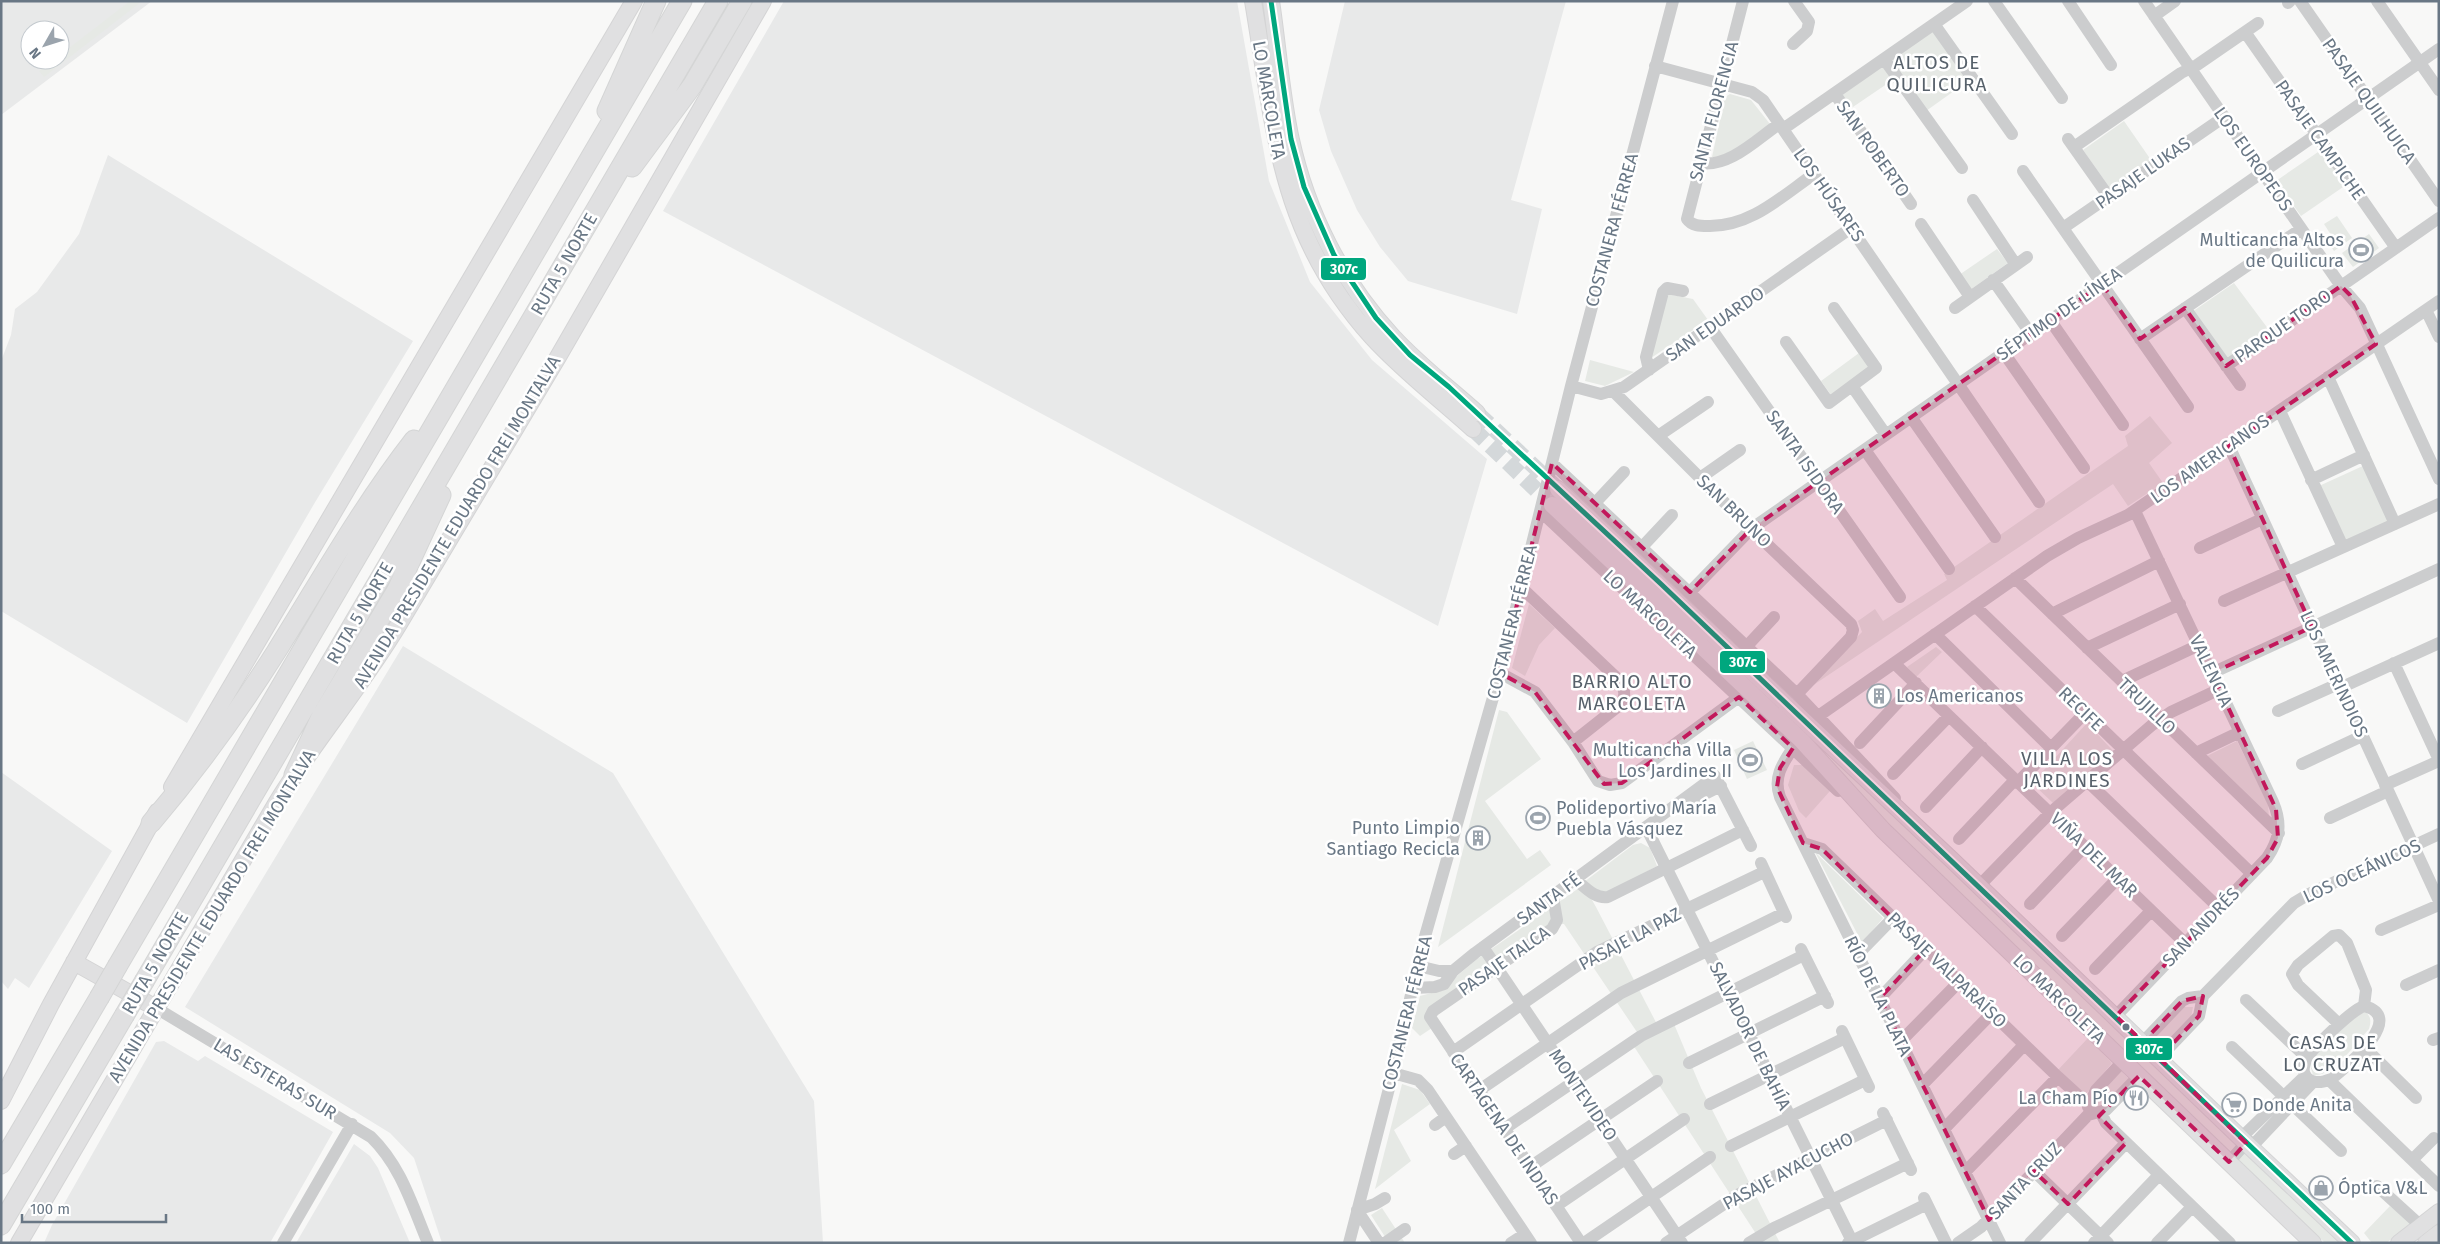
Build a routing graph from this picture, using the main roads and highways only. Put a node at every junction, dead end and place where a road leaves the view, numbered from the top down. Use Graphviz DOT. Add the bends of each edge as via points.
graph roads {
  1 [pos="634,1"];
  2 [pos="656,1"];
  3 [pos="682,1"];
  4 [pos="718,1"];
  5 [pos="742,1"];
  6 [pos="763,1"];
  7 [pos="1254,7"];
  8 [pos="1272,8"];
  9 [pos="574,186"];
  10 [pos="594,213"];
  11 [pos="458,384"];
  12 [pos="1477,414"];
  13 [pos="1473,429"];
  14 [pos="465,434"];
  15 [pos="1558,488"];
  16 [pos="1546,508"];
  17 [pos="294,775"];
  18 [pos="1900,813"];
  19 [pos="151,823"];
  20 [pos="1883,830"];
  21 [pos="1952,860"];
  22 [pos="1934,879"];
  23 [pos="74,962"];
  24 [pos="156,1008"];
  25 [pos="1,1101"];
  26 [pos="1,1164"];
  27 [pos="2439,1212"];
  28 [pos="1,1226"];
  29 [pos="2439,1233"];
  30 [pos="19,1243"];
  31 [pos="2314,1243"];
  32 [pos="2352,1243"];
  33 [pos="2399,1243"];
  34 [pos="2426,1243"];
  1 -- 19 [label="main road"];
  2 -- 9 [label="highway"];
  3 -- 9 [label="highway, RUTA 5 NORTE"];
  4 -- 10 [label="highway, RUTA 5 NORTE"];
  5 -- 10 [label="highway" via="684,97"];
  6 -- 17 [label="main road, AVENIDA PRESIDENTE EDUARDO FREI MONTALVA" via="558,357 383,651"];
  7 -- 8 [label="main road" via="1265,12"];
  7 -- 13 [label="main road, LO MARCOLETA" via="1267,100 1282,172 1298,218 1319,262 1343,301 1372,337 1404,370"];
  8 -- 12 [label="main road, LO MARCOLETA" via="1291,139 1304,187 1326,240 1346,276 1376,318 1410,355"];
  9 -- 11 [label="highway, RUTA 5 NORTE"];
  10 -- 14 [label="highway, RUTA 5 NORTE"];
  11 -- 19 [label="highway" via="366,506 229,723"];
  11 -- 26 [label="highway, RUTA 5 NORTE, bridge"];
  14 -- 17 [label="highway" via="432,516 397,590 321,718"];
  14 -- 28 [label="highway, RUTA 5 NORTE, bridge"];
  15 -- 18 [label="main road, LO MARCOLETA" via="1809,717"];
  16 -- 20 [label="main road, LO MARCOLETA" via="1802,741"];
  17 -- 24 [label="main road, AVENIDA PRESIDENTE EDUARDO FREI MONTALVA"];
  18 -- 20 [label="main road"];
  18 -- 21 [label="main road, LO MARCOLETA"];
  19 -- 23 [label="main road"];
  20 -- 22 [label="main road, LO MARCOLETA"];
  21 -- 22 [label="main road"];
  21 -- 32 [label="main road, LO MARCOLETA"];
  22 -- 31 [label="main road, LO MARCOLETA"];
  23 -- 24 [label="main road, LAS ESTERAS SUR"];
  23 -- 25 [label="main road"];
  24 -- 30 [label="main road, AVENIDA PRESIDENTE EDUARDO FREI MONTALVA"];
  27 -- 33 [label="main road"];
  29 -- 34 [label="main road"];
}
